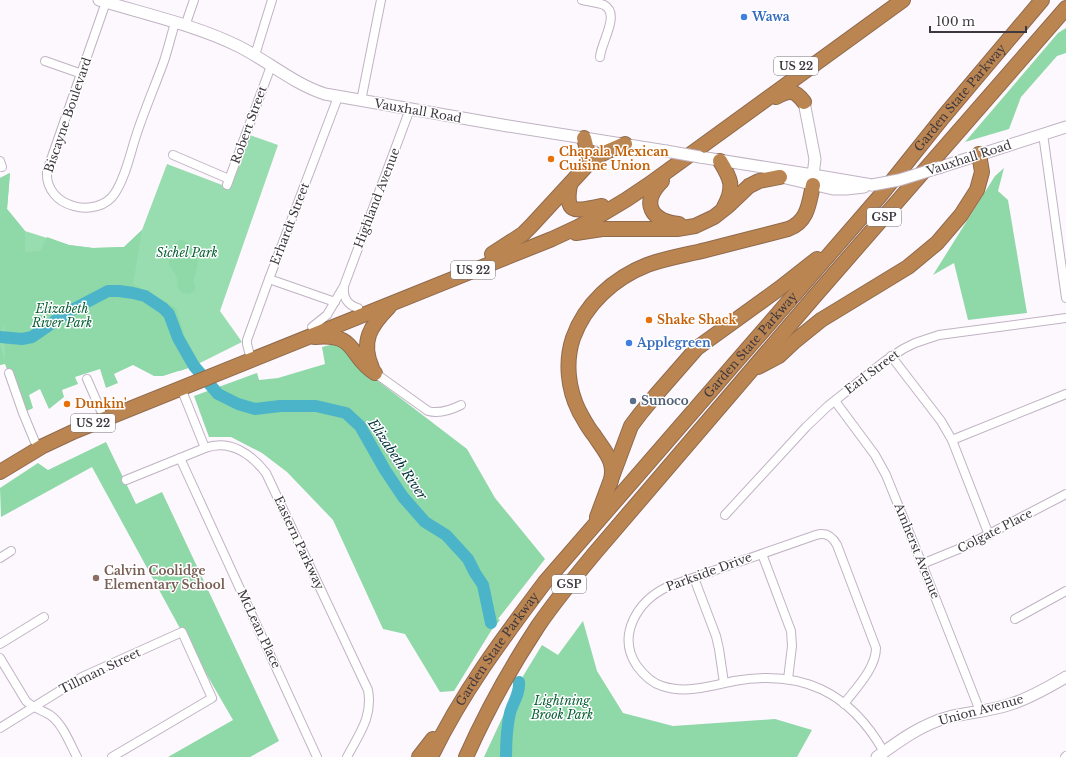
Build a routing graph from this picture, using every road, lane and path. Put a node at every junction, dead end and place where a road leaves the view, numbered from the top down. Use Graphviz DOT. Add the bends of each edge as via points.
graph roads {
  1 [pos="194,0"];
  2 [pos="272,0"];
  3 [pos="381,0"];
  4 [pos="582,0"];
  5 [pos="886,0"];
  6 [pos="903,0"];
  7 [pos="1034,0"];
  8 [pos="1042,0"];
  9 [pos="103,1"];
  10 [pos="1066,8"];
  11 [pos="1066,21"];
  12 [pos="180,24"];
  13 [pos="1003,46"];
  14 [pos="255,55"];
  15 [pos="600,57"];
  16 [pos="45,61"];
  17 [pos="1018,64"];
  18 [pos="814,65"];
  19 [pos="271,66"];
  20 [pos="82,74"];
  21 [pos="338,97"];
  22 [pos="361,101"];
  23 [pos="804,102"];
  24 [pos="759,105"];
  25 [pos="410,110"];
  26 [pos="1066,127"];
  27 [pos="1043,134"];
  28 [pos="584,138"];
  29 [pos="625,144"];
  30 [pos="979,154"];
  31 [pos="173,155"];
  32 [pos="720,161"];
  33 [pos="590,162"];
  34 [pos="682,162"];
  35 [pos="754,167"];
  36 [pos="780,177"];
  37 [pos="813,180"];
  38 [pos="570,185"];
  39 [pos="872,185"];
  40 [pos="602,206"];
  41 [pos="719,212"];
  42 [pos="700,224"];
  43 [pos="844,238"];
  44 [pos="552,239"];
  45 [pos="492,254"];
  46 [pos="269,278"];
  47 [pos="344,286"];
  48 [pos="1066,298"];
  49 [pos="335,302"];
  50 [pos="393,302"];
  51 [pos="358,308"];
  52 [pos="1066,318"];
  53 [pos="308,332"];
  54 [pos="249,352"];
  55 [pos="891,356"];
  56 [pos="216,369"];
  57 [pos="751,371"];
  58 [pos="9,373"];
  59 [pos="375,373"];
  60 [pos="88,379"];
  61 [pos="186,383"];
  62 [pos="1066,394"];
  63 [pos="835,401"];
  64 [pos="461,405"];
  65 [pos="101,411"];
  66 [pos="952,440"];
  67 [pos="35,442"];
  68 [pos="205,448"];
  69 [pos="180,458"];
  70 [pos="0,463"];
  71 [pos="0,472"];
  72 [pos="126,480"];
  73 [pos="610,484"];
  74 [pos="1066,494"];
  75 [pos="725,515"];
  76 [pos="594,526"];
  77 [pos="989,535"];
  78 [pos="11,551"];
  79 [pos="762,554"];
  80 [pos="0,558"];
  81 [pos="922,564"];
  82 [pos="694,578"];
  83 [pos="1066,591"];
  84 [pos="44,617"];
  85 [pos="1015,618"];
  86 [pos="0,644"];
  87 [pos="0,658"];
  88 [pos="1066,678"];
  89 [pos="788,679"];
  90 [pos="724,683"];
  91 [pos="460,702"];
  92 [pos="844,704"];
  93 [pos="34,707"];
  94 [pos="980,711"];
  95 [pos="0,728"];
  96 [pos="881,754"];
  97 [pos="78,757"];
  98 [pos="112,757"];
  99 [pos="317,757"];
  100 [pos="347,757"];
  101 [pos="419,757"];
  102 [pos="431,757"];
  103 [pos="466,757"];
  1 -- 12 [label="street, Biscayne Boulevard"];
  2 -- 14 [label="street"];
  3 -- 22 [label="street"];
  4 -- 15 [label="street" via="602,4 611,13 612,21"];
  5 -- 40 [label="highway, US 22"];
  6 -- 18 [label="highway, US 22"];
  7 -- 13 [label="highway"];
  8 -- 13 [label="highway, Garden State Parkway / GSP"];
  9 -- 12 [label="street, Vauxhall Road"];
  9 -- 20 [label="street, Biscayne Boulevard"];
  10 -- 17 [label="highway, Garden State Parkway / GSP"];
  11 -- 17 [label="highway"];
  12 -- 14 [label="street, Vauxhall Road" via="225,40"];
  12 -- 20 [label="street, Biscayne Boulevard" via="136,134 120,183 108,200 85,208 69,205 56,196 51,192 46,178"];
  13 -- 43 [label="highway, Garden State Parkway / GSP"];
  14 -- 19 [label="street, Vauxhall Road"];
  16 -- 20 [label="street"];
  17 -- 57 [label="highway, Garden State Parkway / GSP"];
  18 -- 23 [label="highway" via="804,81"];
  18 -- 24 [label="highway, US 22"];
  19 -- 21 [label="street, Vauxhall Road" via="303,86"];
  19 -- 31 [label="street, Robert Street" via="228,182"];
  21 -- 22 [label="street, Vauxhall Road"];
  21 -- 46 [label="street, Erhardt Street"];
  22 -- 25 [label="street, Vauxhall Road"];
  23 -- 24 [label="highway" via="797,94 789,92"];
  23 -- 37 [label="street" via="815,159"];
  24 -- 34 [label="highway, US 22"];
  25 -- 28 [label="street, Vauxhall Road"];
  25 -- 47 [label="street, Highland Avenue"];
  26 -- 27 [label="street, Vauxhall Road"];
  27 -- 30 [label="street, Vauxhall Road"];
  27 -- 48 [label="street"];
  28 -- 29 [label="street, Vauxhall Road"];
  28 -- 33 [label="highway"];
  29 -- 32 [label="street, Vauxhall Road, bridge"];
  29 -- 33 [label="highway"];
  30 -- 39 [label="street, Vauxhall Road, bridge" via="941,168"];
  30 -- 57 [label="highway" via="982,172 975,194 950,229 930,249 908,268 821,320 779,356"];
  32 -- 35 [label="street, Vauxhall Road"];
  32 -- 41 [label="highway" via="731,186 729,197"];
  33 -- 38 [label="highway"];
  34 -- 42 [label="highway" via="655,188 650,197 650,204 654,213 663,220 681,224"];
  34 -- 44 [label="highway, US 22" via="613,209"];
  35 -- 36 [label="street, Vauxhall Road"];
  35 -- 37 [label="street, Vauxhall Road"];
  36 -- 37 [label="street, Vauxhall Road"];
  36 -- 41 [label="highway" via="759,181 749,186"];
  37 -- 39 [label="street, Vauxhall Road" via="843,180"];
  37 -- 39 [label="street, Vauxhall Road" via="842,190"];
  37 -- 73 [label="highway" via="806,213 795,226 640,268 611,286 586,312 572,342 569,376 578,410 610,460 613,469"];
  38 -- 40 [label="highway" via="568,202 572,208 580,210"];
  38 -- 45 [label="highway" via="527,230"];
  40 -- 45 [label="highway, US 22"];
  41 -- 42 [label="highway"];
  42 -- 44 [label="highway" via="681,229 602,229"];
  43 -- 73 [label="highway" via="688,357 632,426"];
  43 -- 76 [label="highway, Garden State Parkway / GSP"];
  44 -- 50 [label="highway, US 22"];
  45 -- 51 [label="highway, US 22"];
  46 -- 49 [label="street"];
  46 -- 54 [label="street, Erhardt Street" via="248,340"];
  47 -- 49 [label="street, Highland Avenue"];
  47 -- 51 [label="street" via="346,299"];
  49 -- 53 [label="street, Highland Avenue" via="327,315"];
  50 -- 53 [label="highway, US 22"];
  50 -- 59 [label="highway" via="372,325 368,339 368,356"];
  51 -- 53 [label="highway, US 22"];
  52 -- 55 [label="street, Earl Street" via="939,335 915,343"];
  53 -- 54 [label="highway, US 22"];
  53 -- 56 [label="highway, US 22"];
  53 -- 59 [label="highway" via="344,340"];
  54 -- 56 [label="highway, US 22"];
  55 -- 63 [label="street, Earl Street"];
  55 -- 66 [label="street" via="941,421"];
  56 -- 61 [label="highway, US 22"];
  57 -- 103 [label="highway, Garden State Parkway / GSP" via="549,610 498,693"];
  58 -- 67 [label="street"];
  59 -- 64 [label="street" via="428,411 445,411"];
  60 -- 65 [label="street"];
  61 -- 65 [label="highway, US 22"];
  61 -- 68 [label="street"];
  61 -- 71 [label="highway, US 22" via="43,446"];
  62 -- 66 [label="street"];
  63 -- 75 [label="street, Earl Street" via="806,427"];
  63 -- 81 [label="street, Amherst Avenue" via="881,464"];
  65 -- 67 [label="highway, US 22"];
  66 -- 77 [label="street"];
  67 -- 70 [label="highway, US 22"];
  68 -- 69 [label="street, Eastern Parkway"];
  68 -- 100 [label="street, Eastern Parkway" via="216,444 235,447 255,460 266,473 364,682 369,699 368,717"];
  69 -- 72 [label="street, Eastern Parkway"];
  69 -- 99 [label="street, McLean Place"];
  73 -- 76 [label="highway"];
  74 -- 77 [label="street, Colgate Place"];
  76 -- 91 [label="highway, Garden State Parkway / GSP" via="516,620"];
  77 -- 81 [label="street, Colgate Place"];
  78 -- 80 [label="street"];
  79 -- 82 [label="street, Parkside Drive"];
  79 -- 89 [label="street" via="791,630"];
  79 -- 92 [label="street, Parkside Drive" via="820,534 831,536 835,540 876,648 871,668"];
  81 -- 94 [label="street, Amherst Avenue"];
  82 -- 90 [label="street" via="720,649"];
  82 -- 90 [label="street, Parkside Drive" via="658,591 644,603 630,625 628,639 631,653 645,675 664,687 681,689"];
  83 -- 85 [label="street"];
  84 -- 86 [label="street"];
  87 -- 93 [label="street" via="26,701"];
  88 -- 94 [label="street, Union Avenue" via="1014,704"];
  89 -- 90 [label="street, Parkside Drive" via="754,679"];
  89 -- 92 [label="street, Parkside Drive" via="811,685"];
  91 -- 101 [label="highway"];
  91 -- 102 [label="highway, Garden State Parkway / GSP"];
  92 -- 96 [label="street, Parkside Drive" via="869,728"];
  93 -- 95 [label="street, Tillman Street"];
  93 -- 97 [label="street" via="56,720"];
  93 -- 98 [label="street, Tillman Street" via="82,678 182,632 212,698"];
  94 -- 96 [label="street, Union Avenue" via="935,722 907,736"];
}
